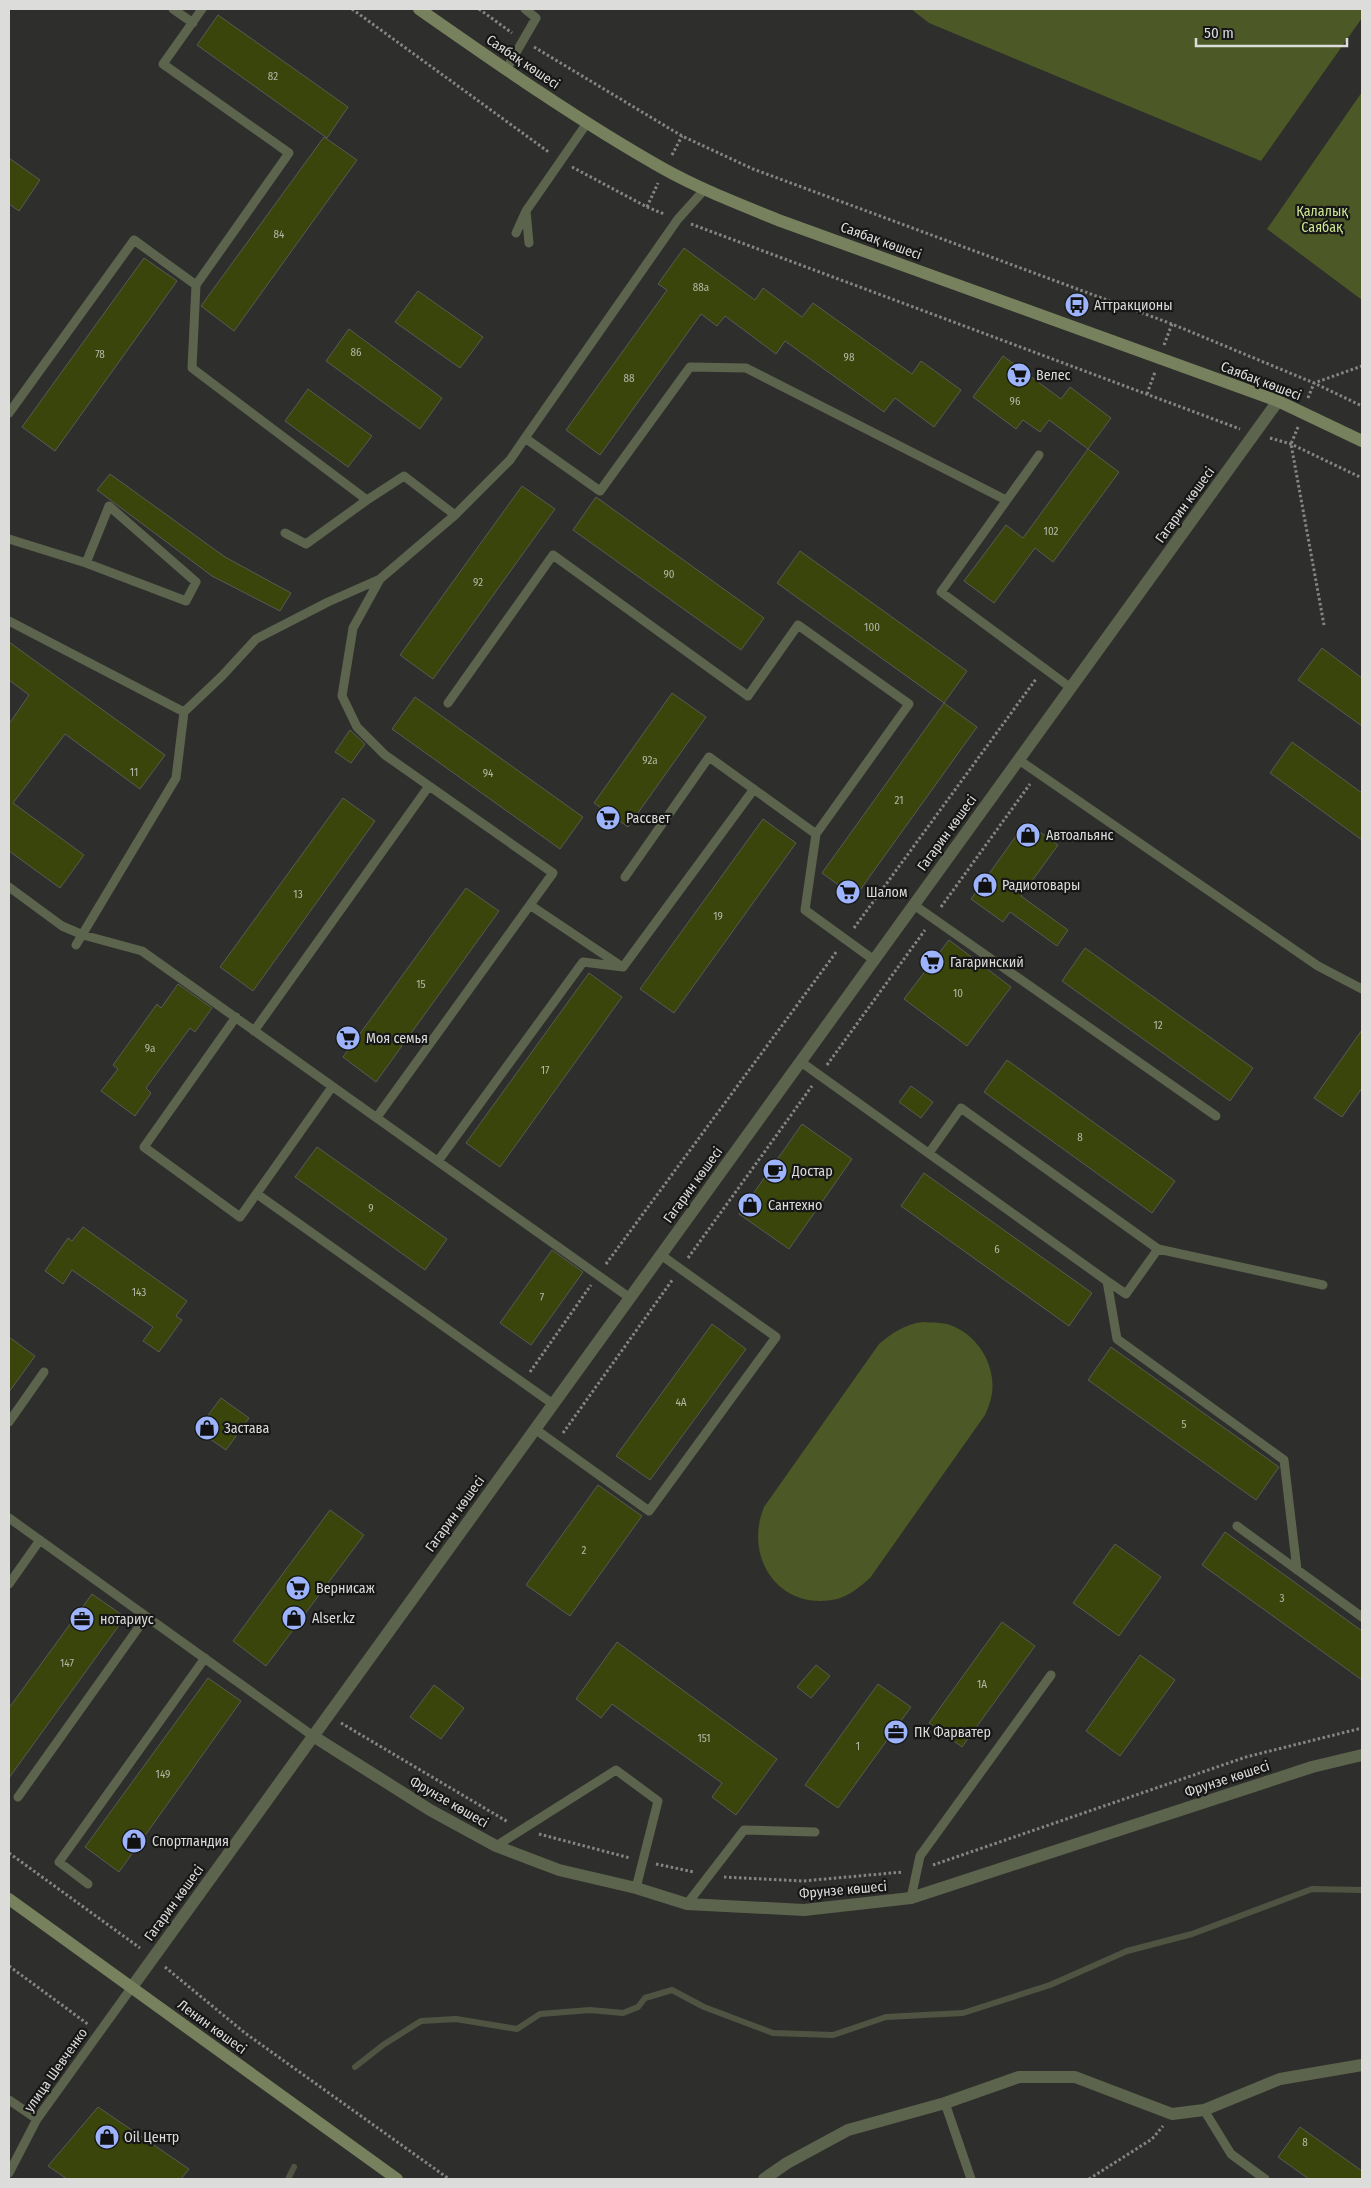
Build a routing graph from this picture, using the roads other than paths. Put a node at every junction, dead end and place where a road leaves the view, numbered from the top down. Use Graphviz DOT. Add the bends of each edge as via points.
graph roads {
  1 [pos="173,9"];
  2 [pos="202,9"];
  3 [pos="419,9"];
  4 [pos="525,9"];
  5 [pos="193,23"];
  6 [pos="506,70"];
  7 [pos="587,123"];
  8 [pos="705,189"];
  9 [pos="526,211"];
  10 [pos="516,233"];
  11 [pos="529,243"];
  12 [pos="196,285"];
  13 [pos="1278,401"];
  14 [pos="9,413"];
  15 [pos="525,438"];
  16 [pos="1362,441"];
  17 [pos="1039,456"];
  18 [pos="367,500"];
  19 [pos="1006,500"];
  20 [pos="455,515"];
  21 [pos="285,533"];
  22 [pos="9,539"];
  23 [pos="86,563"];
  24 [pos="380,579"];
  25 [pos="9,621"];
  26 [pos="1071,688"];
  27 [pos="448,703"];
  28 [pos="184,712"];
  29 [pos="1019,760"];
  30 [pos="429,786"];
  31 [pos="754,789"];
  32 [pos="816,834"];
  33 [pos="625,877"];
  34 [pos="9,887"];
  35 [pos="530,904"];
  36 [pos="914,905"];
  37 [pos="83,935"];
  38 [pos="76,945"];
  39 [pos="874,960"];
  40 [pos="623,967"];
  41 [pos="1362,989"];
  42 [pos="236,1017"];
  43 [pos="254,1031"];
  44 [pos="801,1062"];
  45 [pos="332,1087"];
  46 [pos="1216,1116"];
  47 [pos="377,1118"];
  48 [pos="929,1153"];
  49 [pos="438,1161"];
  50 [pos="257,1194"];
  51 [pos="1158,1249"];
  52 [pos="661,1254"];
  53 [pos="1107,1281"];
  54 [pos="1323,1285"];
  55 [pos="630,1298"];
  56 [pos="44,1372"];
  57 [pos="553,1404"];
  58 [pos="9,1422"];
  59 [pos="535,1429"];
  60 [pos="9,1518"];
  61 [pos="1237,1526"];
  62 [pos="40,1540"];
  63 [pos="1297,1570"];
  64 [pos="9,1584"];
  65 [pos="146,1617"];
  66 [pos="1362,1617"];
  67 [pos="205,1658"];
  68 [pos="1051,1675"];
  69 [pos="313,1736"];
  70 [pos="1362,1755"];
  71 [pos="18,1798"];
  72 [pos="815,1832"];
  73 [pos="496,1846"];
  74 [pos="88,1884"];
  75 [pos="636,1888"];
  76 [pos="911,1898"];
  77 [pos="9,1899"];
  78 [pos="687,1904"];
  79 [pos="132,1987"];
  80 [pos="1362,2066"];
  81 [pos="9,2100"];
  82 [pos="945,2103"];
  83 [pos="1204,2110"];
  84 [pos="37,2119"];
  85 [pos="9,2173"];
  86 [pos="398,2179"];
  87 [pos="764,2179"];
  88 [pos="971,2179"];
  89 [pos="1265,2179"];
  1 -- 5 [label="lane"];
  2 -- 5 [label="lane"];
  3 -- 6 [label="street, Саябақ көшесі"];
  4 -- 6 [label="lane" via="536,18"];
  5 -- 12 [label="lane" via="163,64 289,153"];
  6 -- 7 [label="street, Саябақ көшесі"];
  7 -- 8 [label="street, Саябақ көшесі" via="664,169"];
  7 -- 9 [label="lane"];
  8 -- 13 [label="street, Саябақ көшесі" via="778,220"];
  8 -- 15 [label="lane" via="678,219"];
  9 -- 10 [label="lane"];
  9 -- 11 [label="lane"];
  12 -- 14 [label="lane" via="134,240"];
  12 -- 18 [label="lane" via="192,368"];
  13 -- 16 [label="street, Саябақ көшесі"];
  13 -- 26 [label="street, Гагарин көшесі"];
  15 -- 19 [label="lane" via="600,491 690,366 746,368"];
  15 -- 20 [label="lane" via="510,460"];
  17 -- 19 [label="lane"];
  18 -- 20 [label="lane" via="404,476"];
  18 -- 21 [label="lane" via="306,544"];
  19 -- 26 [label="lane" via="941,592"];
  20 -- 24 [label="lane"];
  22 -- 23 [label="lane"];
  23 -- 23 [label="lane" via="186,600 196,582 108,506"];
  24 -- 28 [label="lane" via="256,639"];
  24 -- 30 [label="lane" via="352,628 342,696 357,727 385,755"];
  25 -- 28 [label="lane"];
  26 -- 29 [label="street, Гагарин көшесі"];
  27 -- 32 [label="lane" via="553,555 748,696 798,625 909,704"];
  28 -- 37 [label="lane" via="176,778"];
  29 -- 36 [label="street, Гагарин көшесі"];
  29 -- 41 [label="lane" via="1318,966"];
  30 -- 35 [label="lane" via="553,873"];
  30 -- 43 [label="lane"];
  31 -- 32 [label="lane"];
  31 -- 33 [label="lane" via="709,757"];
  31 -- 40 [label="lane"];
  32 -- 39 [label="lane" via="805,910"];
  34 -- 37 [label="lane" via="62,926"];
  35 -- 40 [label="lane"];
  35 -- 47 [label="lane"];
  36 -- 39 [label="street, Гагарин көшесі"];
  36 -- 46 [label="lane"];
  37 -- 38 [label="lane"];
  37 -- 42 [label="lane" via="142,951"];
  39 -- 44 [label="street, Гагарин көшесі"];
  40 -- 49 [label="lane" via="583,962"];
  42 -- 43 [label="lane"];
  42 -- 50 [label="lane" via="144,1147 240,1217"];
  43 -- 45 [label="lane"];
  44 -- 48 [label="lane"];
  44 -- 52 [label="street, Гагарин көшесі"];
  45 -- 47 [label="lane"];
  45 -- 50 [label="lane"];
  47 -- 49 [label="lane"];
  48 -- 51 [label="lane" via="961,1108"];
  48 -- 53 [label="lane"];
  49 -- 55 [label="lane"];
  50 -- 57 [label="lane"];
  51 -- 53 [label="lane" via="1126,1294"];
  51 -- 54 [label="lane"];
  52 -- 55 [label="street, Гагарин көшесі"];
  52 -- 59 [label="lane" via="776,1337 649,1510"];
  53 -- 63 [label="lane" via="1117,1339 1284,1460"];
  55 -- 57 [label="street, Гагарин көшесі"];
  56 -- 58 [label="lane"];
  57 -- 59 [label="street, Гагарин көшесі"];
  59 -- 69 [label="street, Гагарин көшесі"];
  60 -- 62 [label="lane"];
  61 -- 63 [label="lane"];
  62 -- 64 [label="lane"];
  62 -- 65 [label="lane"];
  63 -- 66 [label="lane"];
  65 -- 67 [label="lane"];
  65 -- 71 [label="lane"];
  67 -- 69 [label="lane"];
  67 -- 74 [label="lane" via="59,1862"];
  68 -- 76 [label="lane" via="920,1856"];
  69 -- 73 [label="street, Фрунзе көшесі" via="430,1810"];
  69 -- 79 [label="street, Гагарин көшесі"];
  70 -- 76 [label="street, Фрунзе көшесі" via="1312,1767"];
  72 -- 78 [label="lane" via="744,1830"];
  73 -- 75 [label="street, Фрунзе көшесі" via="559,1870"];
  73 -- 75 [label="lane" via="616,1770 658,1800"];
  75 -- 78 [label="street, Фрунзе көшесі"];
  76 -- 78 [label="street, Фрунзе көшесі" via="804,1910"];
  77 -- 79 [label="street, Ленин көшесі"];
  79 -- 84 [label="lane, улица Шевченко"];
  79 -- 86 [label="street, Ленин көшесі"];
  80 -- 83 [label="street" via="1280,2079"];
  81 -- 84 [label="lane"];
  82 -- 83 [label="street" via="1019,2078 1075,2077 1172,2114"];
  82 -- 87 [label="street" via="848,2130"];
  82 -- 88 [label="lane"];
  83 -- 89 [label="lane" via="1230,2154"];
  84 -- 85 [label="lane, улица Шевченко"];
}
